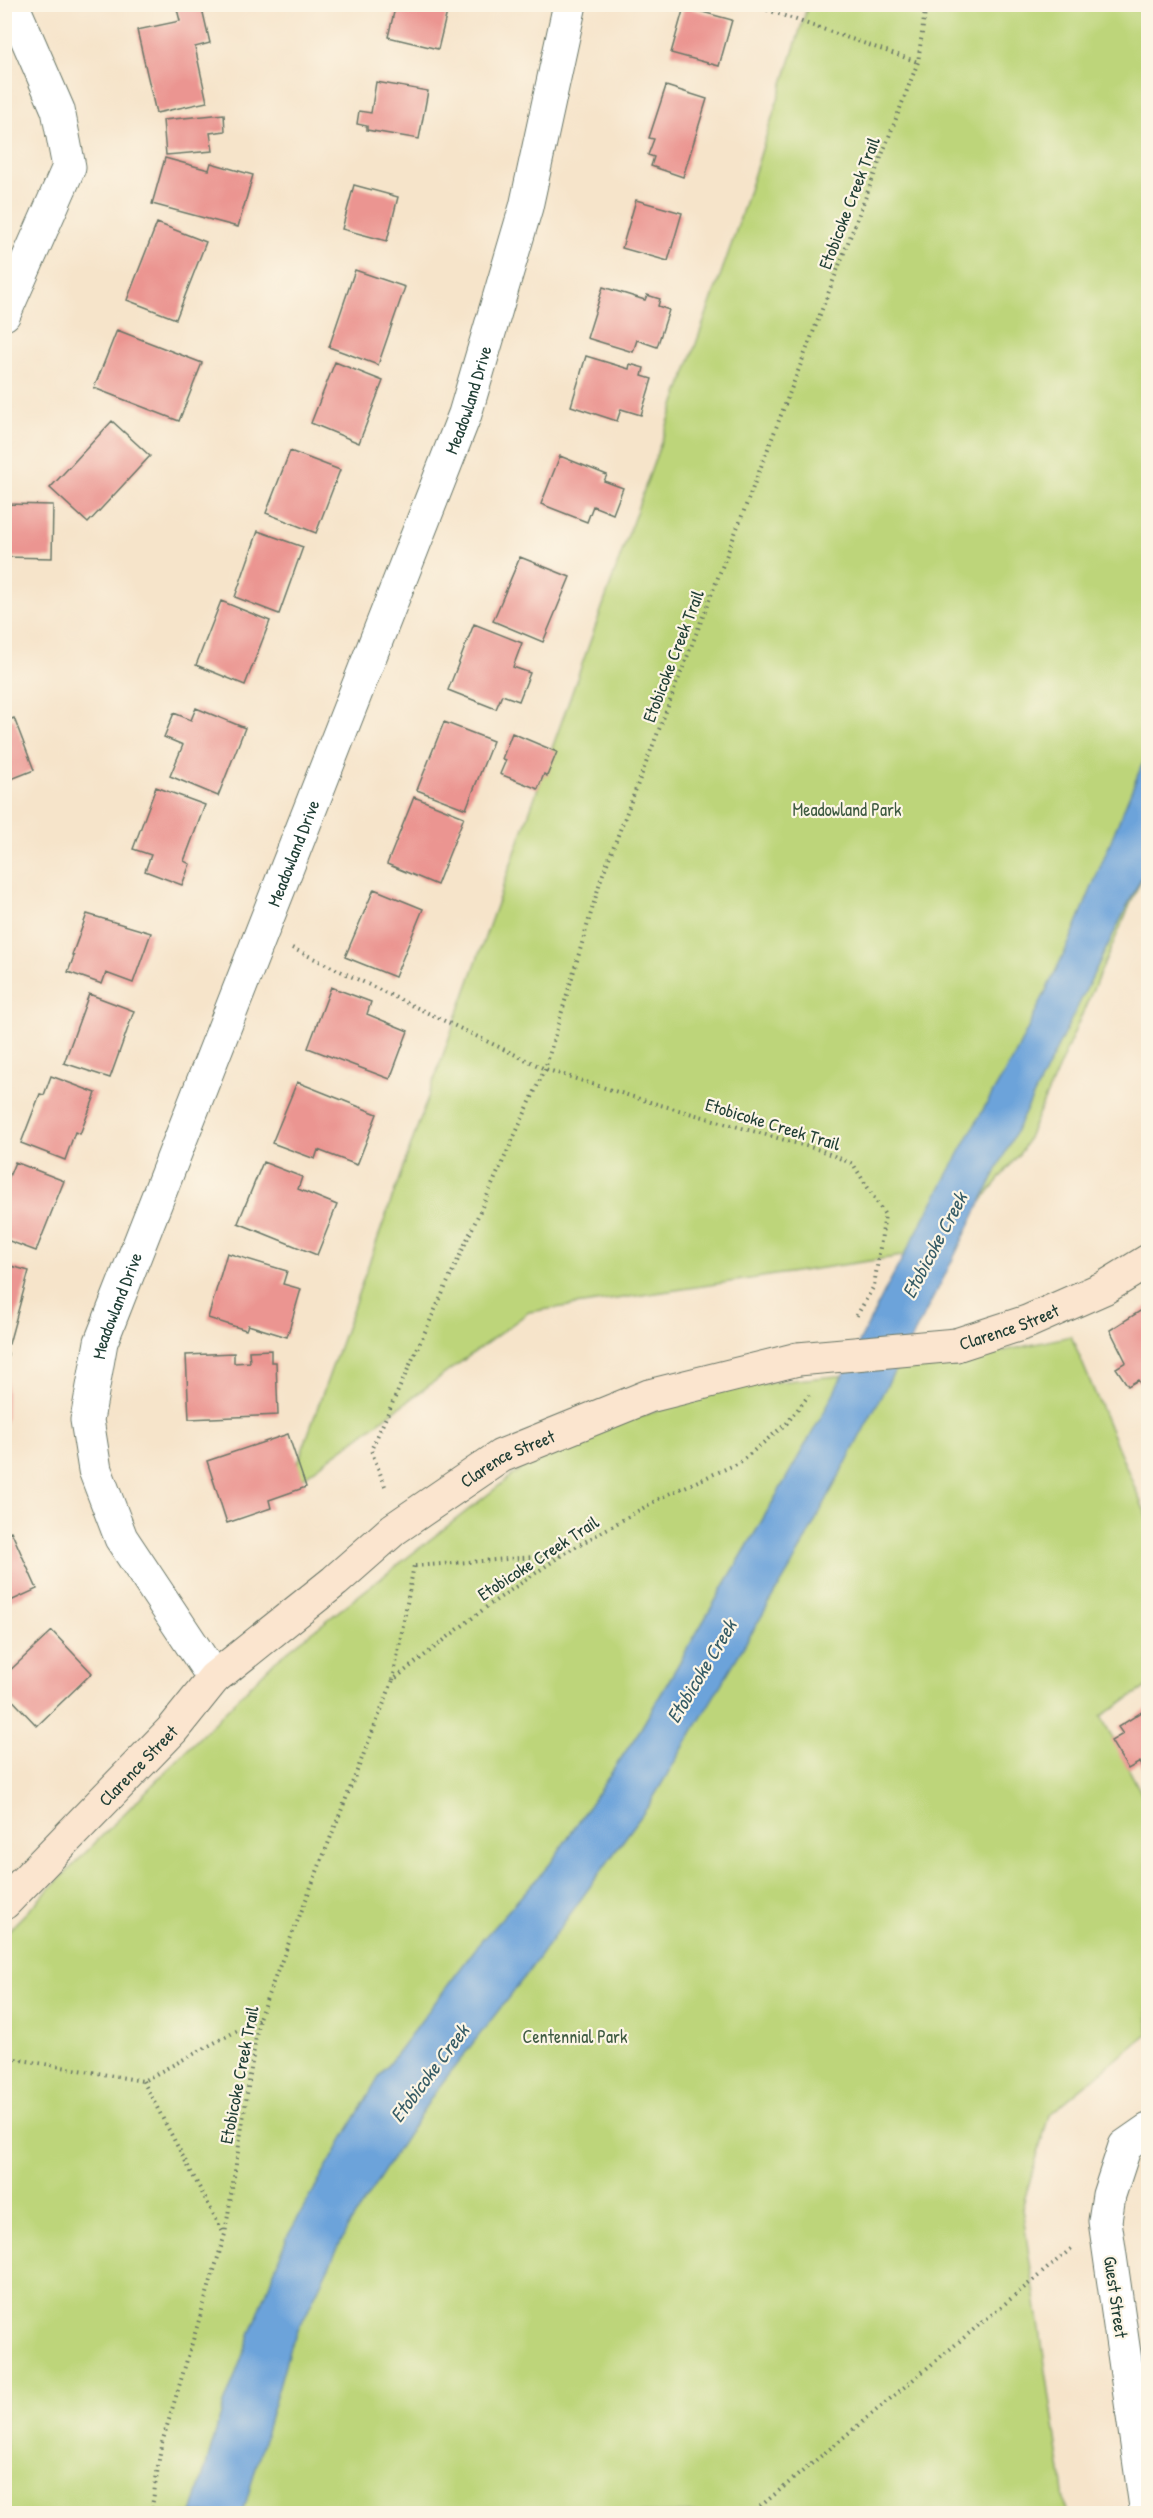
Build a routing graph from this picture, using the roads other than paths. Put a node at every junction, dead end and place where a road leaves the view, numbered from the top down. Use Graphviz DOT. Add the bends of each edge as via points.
graph roads {
  1 [pos="12,4"];
  2 [pos="570,4"];
  3 [pos="4,314"];
  4 [pos="1149,1261"];
  5 [pos="214,1678"];
  6 [pos="4,1903"];
  7 [pos="1149,2130"];
  8 [pos="1147,2514"];
  1 -- 3 [label="street" via="58,110 69,167"];
  2 -- 5 [label="street, Meadowland Drive" via="526,207 465,414 101,1342 87,1420 95,1470 121,1538"];
  4 -- 5 [label="street, Clarence Street, bridge" via="1104,1288 1027,1322 956,1345 649,1396 501,1456 385,1535 335,1581"];
  5 -- 6 [label="street, Clarence Street" via="173,1729"];
  7 -- 8 [label="street, Guest Street" via="1125,2146 1105,2221"];
}
